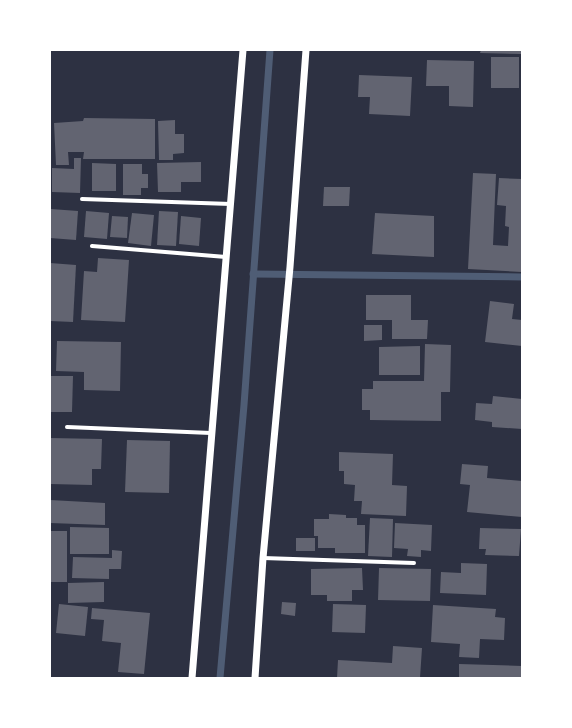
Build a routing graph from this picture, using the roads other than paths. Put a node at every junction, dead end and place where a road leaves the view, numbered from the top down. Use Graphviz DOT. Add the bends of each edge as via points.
graph roads {
  1 [pos="243,50"];
  2 [pos="306,50"];
  3 [pos="82,199"];
  4 [pos="231,204"];
  5 [pos="92,246"];
  6 [pos="226,257"];
  7 [pos="67,427"];
  8 [pos="211,433"];
  9 [pos="263,558"];
  10 [pos="414,562"];
  11 [pos="192,678"];
  12 [pos="255,678"];
  1 -- 4 [label="street"];
  2 -- 9 [label="street" via="290,267"];
  3 -- 4 [label="street"];
  4 -- 6 [label="street"];
  5 -- 6 [label="street"];
  6 -- 8 [label="street"];
  7 -- 8 [label="street"];
  8 -- 11 [label="street"];
  9 -- 10 [label="street"];
  9 -- 12 [label="street"];
}
